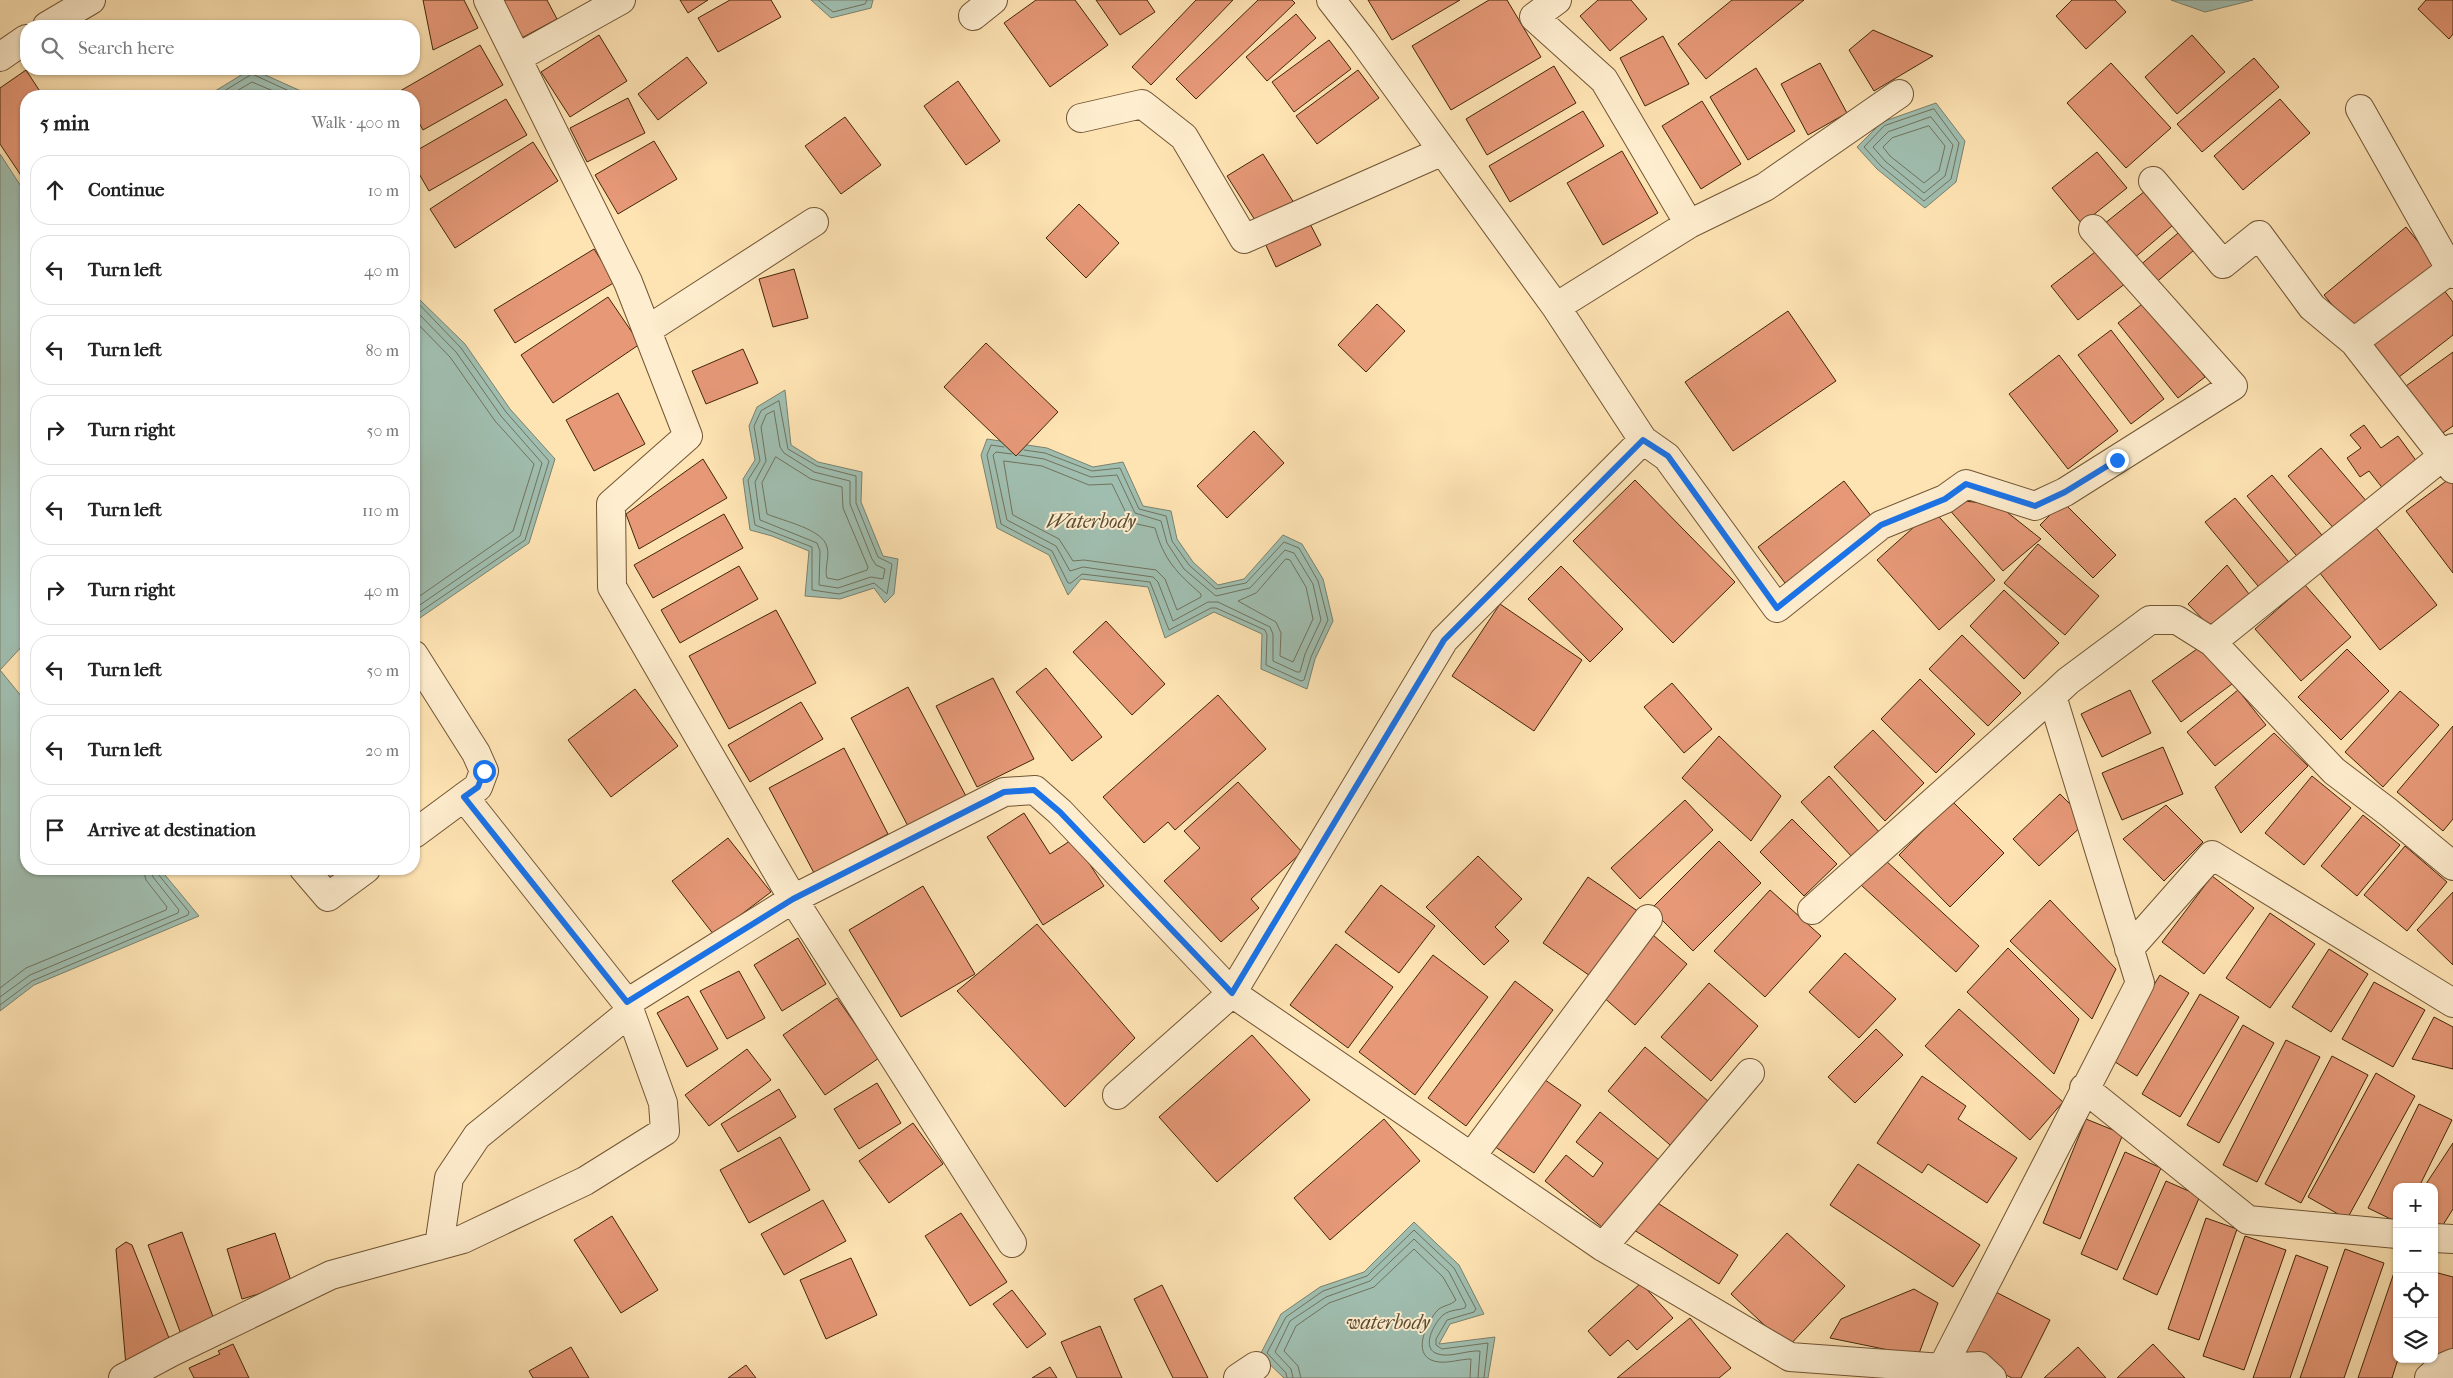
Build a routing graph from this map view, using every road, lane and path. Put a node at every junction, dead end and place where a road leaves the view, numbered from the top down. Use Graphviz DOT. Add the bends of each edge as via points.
graph roads {
  1 [pos="91,0"];
  2 [pos="488,0"];
  3 [pos="621,0"];
  4 [pos="1331,0"];
  5 [pos="1558,0"];
  6 [pos="56,20"];
  7 [pos="20,43"];
  8 [pos="0,57"];
  9 [pos="517,58"];
  10 [pos="1899,94"];
  11 [pos="2360,109"];
  12 [pos="1081,118"];
  13 [pos="1443,151"];
  14 [pos="2153,181"];
  15 [pos="814,222"];
  16 [pos="1689,224"];
  17 [pos="2093,229"];
  18 [pos="2452,272"];
  19 [pos="1556,308"];
  20 [pos="646,330"];
  21 [pos="2354,342"];
  22 [pos="1643,440"];
  23 [pos="2450,457"];
  24 [pos="2212,642"];
  25 [pos="420,664"];
  26 [pos="2052,696"];
  27 [pos="464,797"];
  28 [pos="420,830"];
  29 [pos="2453,866"];
  30 [pos="309,875"];
  31 [pos="358,875"];
  32 [pos="793,899"];
  33 [pos="1812,910"];
  34 [pos="1648,919"];
  35 [pos="2129,949"];
  36 [pos="1232,993"];
  37 [pos="2453,1003"];
  38 [pos="629,1007"];
  39 [pos="1750,1073"];
  40 [pos="2084,1088"];
  41 [pos="1117,1095"];
  42 [pos="1471,1157"];
  43 [pos="2393,1234"];
  44 [pos="2438,1238"];
  45 [pos="2453,1239"];
  46 [pos="1012,1243"];
  47 [pos="439,1246"];
  48 [pos="1603,1247"];
  49 [pos="2453,1363"];
  50 [pos="1942,1368"];
  51 [pos="1849,1370"];
  52 [pos="123,1378"];
  53 [pos="1992,1378"];
  54 [pos="2429,1378"];
  1 -- 6 [label="street"];
  2 -- 9 [label="street"];
  3 -- 9 [label="street"];
  4 -- 13 [label="street"];
  5 -- 16 [label="street" via="1534,17 1604,80"];
  7 -- 8 [label="street"];
  9 -- 20 [label="street" via="628,282"];
  10 -- 16 [label="street" via="1765,187"];
  11 -- 18 [label="street"];
  12 -- 13 [label="street" via="1142,104 1184,137 1244,239"];
  13 -- 19 [label="street"];
  14 -- 21 [label="street" via="2223,264 2259,235 2312,307"];
  15 -- 20 [label="street"];
  16 -- 19 [label="street"];
  17 -- 22 [label="street" via="2233,386 2065,492 2035,506 1966,484 1945,499 1881,525 1777,608 1668,456"];
  18 -- 21 [label="street"];
  19 -- 22 [label="street"];
  20 -- 32 [label="street" via="688,436 612,504 612,588"];
  21 -- 23 [label="street"];
  22 -- 36 [label="street" via="1444,640"];
  23 -- 24 [label="street"];
  24 -- 26 [label="street" via="2178,620 2150,620"];
  24 -- 29 [label="street" via="2334,771"];
  25 -- 27 [label="street" via="484,771 478,787"];
  26 -- 33 [label="street"];
  26 -- 35 [label="street"];
  27 -- 28 [label="street"];
  27 -- 38 [label="street"];
  30 -- 31 [label="street" via="328,897"];
  32 -- 36 [label="street" via="1004,792 1034,790 1060,812"];
  32 -- 38 [label="street"];
  32 -- 46 [label="street"];
  34 -- 42 [label="street"];
  35 -- 37 [label="street" via="2212,855"];
  35 -- 40 [label="street" via="2140,982"];
  36 -- 41 [label="street"];
  36 -- 42 [label="street"];
  38 -- 47 [label="street" via="477,1136 449,1178"];
  38 -- 47 [label="street" via="663,1104 665,1131 585,1181 463,1240"];
  39 -- 48 [label="street"];
  40 -- 43 [label="street" via="2248,1220"];
  40 -- 50 [label="street"];
  42 -- 48 [label="street"];
  44 -- 45 [label="street"];
  47 -- 52 [label="street" via="331,1275"];
  48 -- 51 [label="street" via="1790,1357"];
  49 -- 54 [label="street"];
  50 -- 51 [label="street"];
  50 -- 53 [label="street" via="1979,1366"];
}
